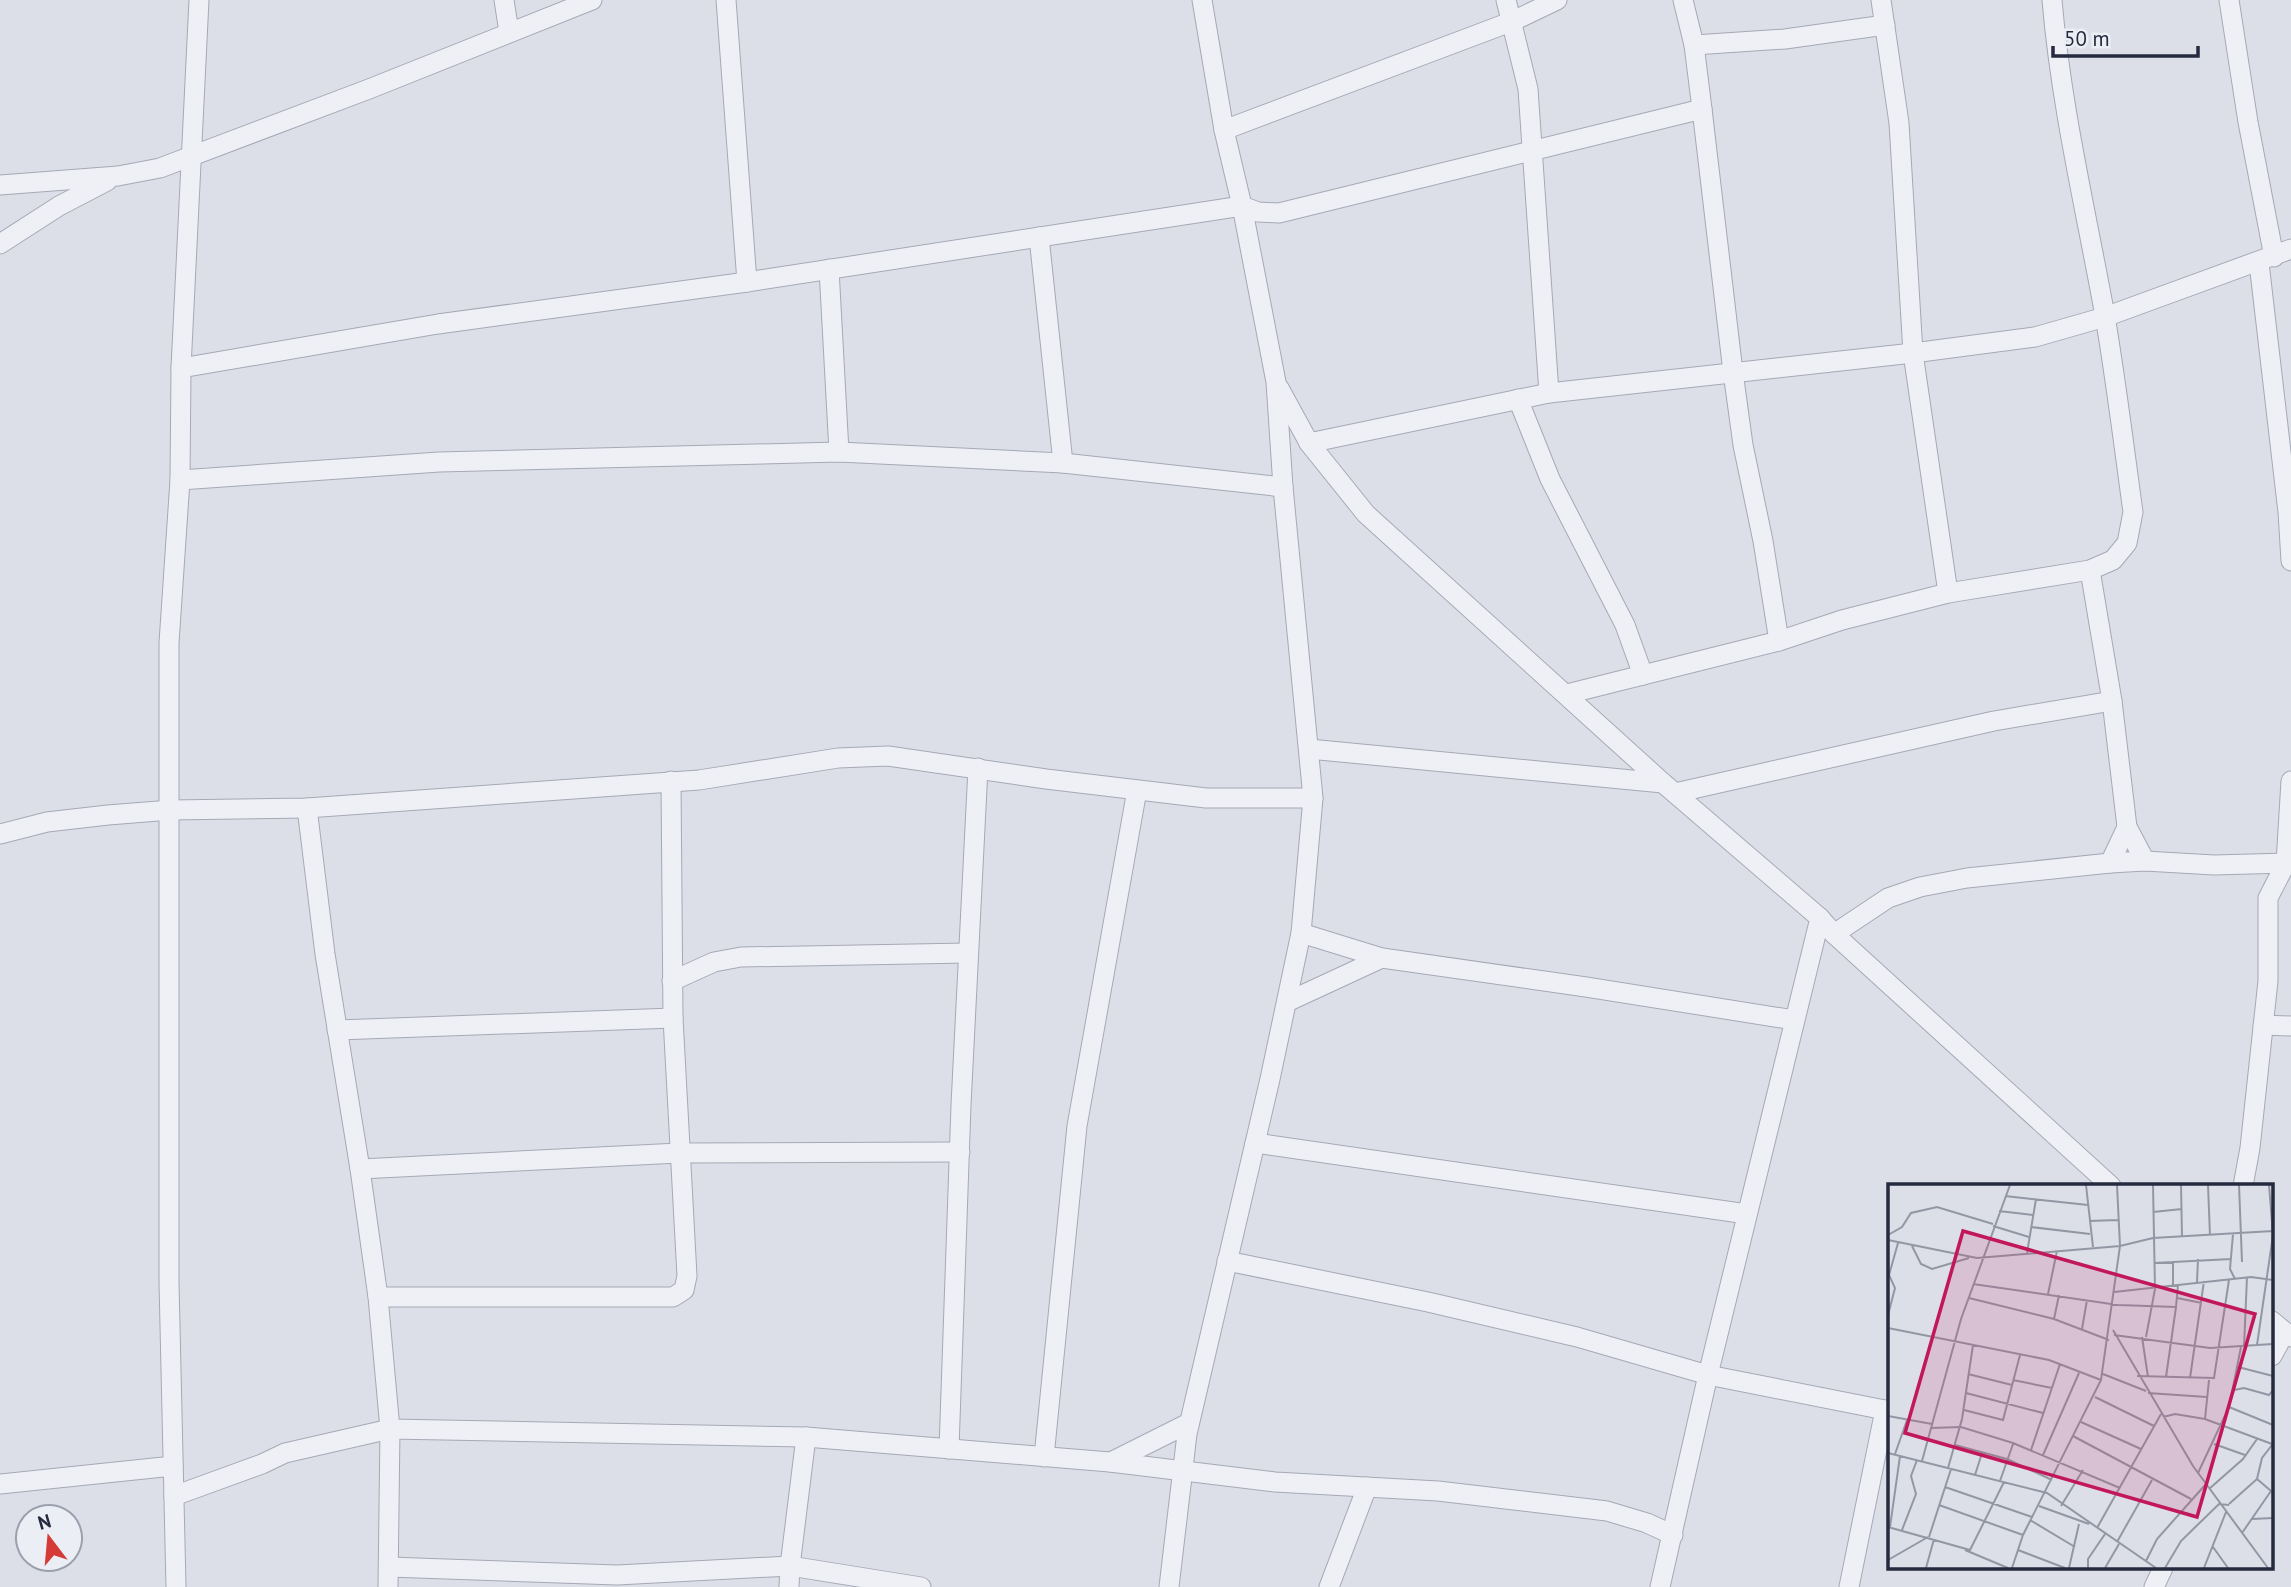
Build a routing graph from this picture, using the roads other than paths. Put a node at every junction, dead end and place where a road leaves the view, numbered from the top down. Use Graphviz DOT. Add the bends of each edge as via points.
graph roads {
  1 [pos="200,0"];
  2 [pos="504,0"];
  3 [pos="592,0"];
  4 [pos="726,0"];
  5 [pos="1202,0"];
  6 [pos="1506,0"];
  7 [pos="1557,0"];
  8 [pos="1683,0"];
  9 [pos="1881,0"];
  10 [pos="2052,0"];
  11 [pos="2228,0"];
  12 [pos="1513,22"];
  13 [pos="1885,25"];
  14 [pos="509,32"];
  15 [pos="1695,45"];
  16 [pos="1702,109"];
  17 [pos="1224,130"];
  18 [pos="1531,149"];
  19 [pos="191,156"];
  20 [pos="118,176"];
  21 [pos="0,186"];
  22 [pos="1242,206"];
  23 [pos="1039,237"];
  24 [pos="0,244"];
  25 [pos="2275,256"];
  26 [pos="829,269"];
  27 [pos="747,282"];
  28 [pos="2105,317"];
  29 [pos="1913,353"];
  30 [pos="181,368"];
  31 [pos="1733,372"];
  32 [pos="1276,382"];
  33 [pos="1549,393"];
  34 [pos="1518,399"];
  35 [pos="2284,415"];
  36 [pos="1309,443"];
  37 [pos="839,453"];
  38 [pos="1063,463"];
  39 [pos="180,480"];
  40 [pos="1283,487"];
  41 [pos="2291,561"];
  42 [pos="2090,570"];
  43 [pos="1948,593"];
  44 [pos="1779,641"];
  45 [pos="1643,675"];
  46 [pos="1567,694"];
  47 [pos="2112,701"];
  48 [pos="1309,749"];
  49 [pos="978,768"];
  50 [pos="671,781"];
  51 [pos="2291,781"];
  52 [pos="1669,788"];
  53 [pos="1137,790"];
  54 [pos="1314,798"];
  55 [pos="307,808"];
  56 [pos="171,810"];
  57 [pos="2127,827"];
  58 [pos="0,834"];
  59 [pos="2145,862"];
  60 [pos="2110,863"];
  61 [pos="2289,863"];
  62 [pos="1819,918"];
  63 [pos="1301,933"];
  64 [pos="1834,934"];
  65 [pos="968,953"];
  66 [pos="1382,958"];
  67 [pos="672,981"];
  68 [pos="1287,1002"];
  69 [pos="673,1018"];
  70 [pos="1794,1020"];
  71 [pos="2263,1024"];
  72 [pos="2291,1026"];
  73 [pos="337,1030"];
  74 [pos="1255,1143"];
  75 [pos="960,1152"];
  76 [pos="679,1153"];
  77 [pos="360,1168"];
  78 [pos="2109,1184"];
  79 [pos="2243,1184"];
  80 [pos="1746,1214"];
  81 [pos="1227,1261"];
  82 [pos="378,1297"];
  83 [pos="2283,1330"];
  84 [pos="2274,1351"];
  85 [pos="1708,1375"];
  86 [pos="1888,1410"];
  87 [pos="1189,1423"];
  88 [pos="390,1429"];
  89 [pos="806,1437"];
  90 [pos="948,1449"];
  91 [pos="1044,1457"];
  92 [pos="1110,1462"];
  93 [pos="173,1466"];
  94 [pos="1181,1471"];
  95 [pos="0,1484"];
  96 [pos="1367,1487"];
  97 [pos="174,1496"];
  98 [pos="1673,1535"];
  99 [pos="790,1566"];
  100 [pos="389,1567"];
  101 [pos="2162,1570"];
  102 [pos="600,1581"];
  103 [pos="176,1587"];
  104 [pos="388,1587"];
  105 [pos="789,1587"];
  106 [pos="921,1587"];
  107 [pos="1169,1587"];
  108 [pos="1329,1587"];
  109 [pos="1660,1587"];
  110 [pos="1849,1587"];
  111 [pos="2154,1587"];
  1 -- 19 [label="street"];
  2 -- 14 [label="street"];
  3 -- 14 [label="street"];
  4 -- 27 [label="street"];
  5 -- 17 [label="street"];
  6 -- 12 [label="street"];
  7 -- 12 [label="street"];
  8 -- 15 [label="street"];
  9 -- 13 [label="street"];
  10 -- 28 [label="street" via="2076,173"];
  11 -- 25 [label="street"];
  12 -- 17 [label="street"];
  12 -- 18 [label="street" via="1528,89"];
  13 -- 15 [label="street"];
  13 -- 29 [label="street" via="1899,123"];
  14 -- 19 [label="street"];
  15 -- 16 [label="street"];
  16 -- 18 [label="street"];
  16 -- 31 [label="street"];
  17 -- 22 [label="street"];
  18 -- 22 [label="street" via="1279,213"];
  18 -- 33 [label="street"];
  19 -- 20 [label="street"];
  19 -- 30 [label="street"];
  20 -- 21 [label="street"];
  20 -- 24 [label="street"];
  22 -- 23 [label="street"];
  22 -- 32 [label="street"];
  23 -- 26 [label="street"];
  23 -- 38 [label="street"];
  25 -- 28 [label="street"];
  25 -- 35 [label="street"];
  26 -- 27 [label="street"];
  26 -- 37 [label="street"];
  27 -- 30 [label="street" via="438,324"];
  28 -- 29 [label="street" via="2035,337"];
  28 -- 42 [label="street" via="2133,512 2127,543 2113,560"];
  29 -- 31 [label="street"];
  29 -- 43 [label="street"];
  30 -- 39 [label="street"];
  31 -- 33 [label="street"];
  31 -- 44 [label="street"];
  32 -- 36 [label="street"];
  32 -- 40 [label="street"];
  33 -- 34 [label="street"];
  34 -- 36 [label="street"];
  34 -- 45 [label="street" via="1550,479 1625,625"];
  35 -- 41 [label="street"];
  36 -- 46 [label="street" via="1366,514"];
  37 -- 38 [label="street"];
  37 -- 39 [label="street" via="439,462"];
  38 -- 40 [label="street"];
  39 -- 56 [label="street" via="169,643"];
  40 -- 48 [label="street"];
  42 -- 43 [label="street"];
  42 -- 47 [label="street"];
  43 -- 44 [label="street"];
  44 -- 45 [label="street"];
  45 -- 46 [label="street"];
  46 -- 52 [label="street"];
  47 -- 52 [label="street" via="1994,720"];
  47 -- 57 [label="street"];
  48 -- 52 [label="street"];
  48 -- 54 [label="street"];
  49 -- 50 [label="street" via="888,756 838,758"];
  49 -- 53 [label="street"];
  49 -- 65 [label="street"];
  50 -- 55 [label="street"];
  50 -- 67 [label="street"];
  51 -- 61 [label="street"];
  52 -- 62 [label="street"];
  53 -- 54 [label="street" via="1206,798"];
  53 -- 91 [label="street" via="1077,1126"];
  54 -- 63 [label="street"];
  55 -- 56 [label="street"];
  55 -- 73 [label="street"];
  56 -- 58 [label="street" via="47,822"];
  56 -- 93 [label="street"];
  57 -- 59 [label="street"];
  57 -- 60 [label="street"];
  59 -- 60 [label="street"];
  59 -- 61 [label="street"];
  60 -- 64 [label="street" via="1920,887 1888,898"];
  61 -- 71 [label="street" via="2268,898"];
  62 -- 64 [label="street"];
  62 -- 70 [label="street"];
  63 -- 66 [label="street"];
  63 -- 68 [label="street"];
  64 -- 78 [label="street"];
  65 -- 67 [label="street" via="741,957 714,962"];
  65 -- 75 [label="street"];
  66 -- 68 [label="street"];
  66 -- 70 [label="street"];
  67 -- 69 [label="street"];
  68 -- 74 [label="street"];
  69 -- 73 [label="street"];
  69 -- 76 [label="street"];
  70 -- 80 [label="street"];
  71 -- 72 [label="street"];
  71 -- 79 [label="street"];
  73 -- 77 [label="street"];
  74 -- 80 [label="street"];
  74 -- 81 [label="street"];
  75 -- 76 [label="street"];
  75 -- 90 [label="street"];
  76 -- 77 [label="street"];
  76 -- 82 [label="street" via="687,1276 684,1290 673,1297"];
  77 -- 82 [label="street"];
  80 -- 85 [label="street"];
  81 -- 85 [label="street" via="1428,1302"];
  81 -- 87 [label="street"];
  82 -- 88 [label="street"];
  83 -- 84 [label="street"];
  85 -- 86 [label="street"];
  85 -- 98 [label="street"];
  86 -- 110 [label="street"];
  87 -- 92 [label="street"];
  87 -- 94 [label="street"];
  88 -- 89 [label="street"];
  88 -- 97 [label="street" via="285,1453"];
  88 -- 100 [label="street"];
  89 -- 90 [label="street"];
  89 -- 99 [label="street"];
  90 -- 91 [label="street"];
  91 -- 92 [label="street"];
  92 -- 94 [label="street"];
  93 -- 95 [label="street"];
  93 -- 97 [label="street"];
  94 -- 96 [label="street"];
  94 -- 107 [label="street"];
  96 -- 98 [label="street" via="1607,1511"];
  96 -- 108 [label="street"];
  97 -- 103 [label="street"];
  98 -- 109 [label="street"];
  99 -- 102 [label="street"];
  99 -- 105 [label="street"];
  99 -- 106 [label="street"];
  100 -- 102 [label="street"];
  100 -- 104 [label="street"];
  101 -- 111 [label="street"];
}
